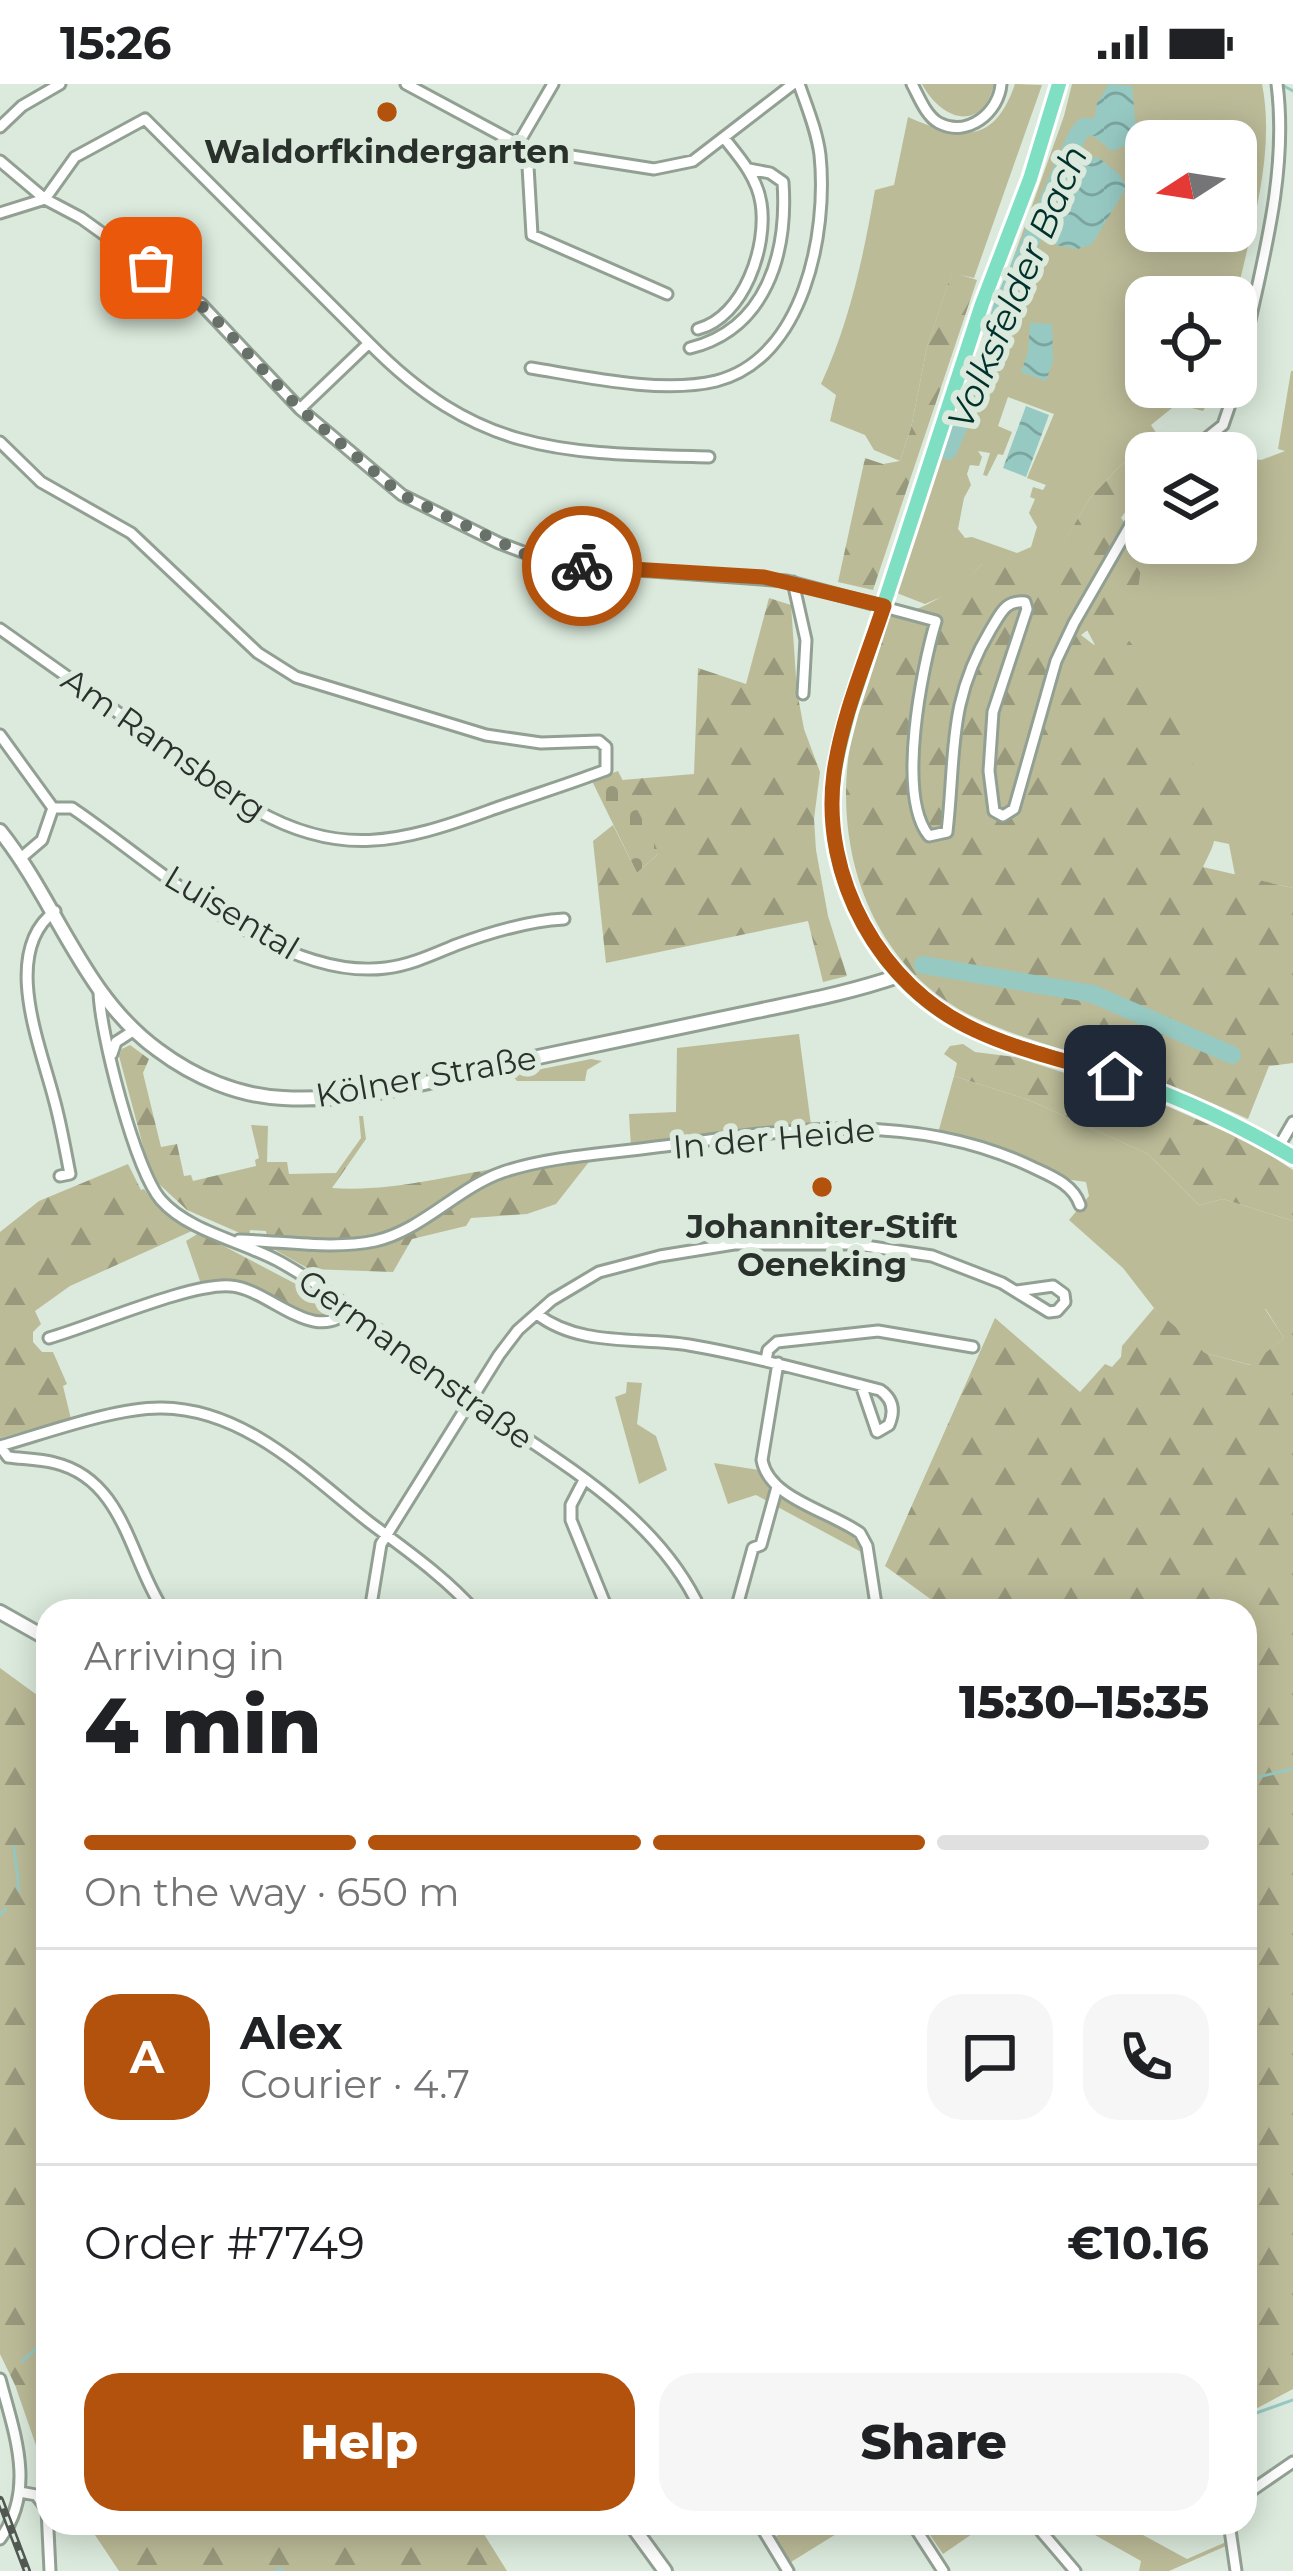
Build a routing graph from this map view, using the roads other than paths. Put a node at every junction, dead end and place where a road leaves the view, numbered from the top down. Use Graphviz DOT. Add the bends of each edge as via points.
graph roads {
  1 [pos="60,84"];
  2 [pos="406,84"];
  3 [pos="553,84"];
  4 [pos="796,84"];
  5 [pos="912,84"];
  6 [pos="1001,84"];
  7 [pos="1059,84"];
  8 [pos="1277,84"];
  9 [pos="0,127"];
  10 [pos="724,138"];
  11 [pos="523,146"];
  12 [pos="0,161"];
  13 [pos="749,169"];
  14 [pos="50,200"];
  15 [pos="0,213"];
  16 [pos="1257,288"];
  17 [pos="667,294"];
  18 [pos="698,329"];
  19 [pos="369,343"];
  20 [pos="690,348"];
  21 [pos="531,368"];
  22 [pos="300,409"];
  23 [pos="0,442"];
  24 [pos="709,457"];
  25 [pos="1125,534"];
  26 [pos="793,582"];
  27 [pos="884,606"];
  28 [pos="0,629"];
  29 [pos="802,694"];
  30 [pos="0,735"];
  31 [pos="53,808"];
  32 [pos="0,830"];
  33 [pos="22,857"];
  34 [pos="55,911"];
  35 [pos="563,919"];
  36 [pos="898,976"];
  37 [pos="99,991"];
  38 [pos="120,1018"];
  39 [pos="133,1031"];
  40 [pos="106,1036"];
  41 [pos="112,1054"];
  42 [pos="1293,1122"];
  43 [pos="1279,1148"];
  44 [pos="1293,1157"];
  45 [pos="60,1176"];
  46 [pos="1080,1204"];
  47 [pos="233,1240"];
  48 [pos="1017,1291"];
  49 [pos="351,1308"];
  50 [pos="536,1314"];
  51 [pos="49,1338"];
  52 [pos="973,1347"];
  53 [pos="766,1360"];
  54 [pos="778,1363"];
  55 [pos="861,1385"];
  56 [pos="470,1400"];
  57 [pos="0,1446"];
  58 [pos="583,1482"];
  59 [pos="777,1487"];
  60 [pos="387,1535"];
  61 [pos="156,1599"];
  62 [pos="372,1599"];
  63 [pos="463,1599"];
  64 [pos="603,1599"];
  65 [pos="697,1599"];
  66 [pos="739,1599"];
  67 [pos="875,1599"];
  68 [pos="0,1612"];
  69 [pos="36,1633"];
  70 [pos="0,2379"];
  71 [pos="0,2422"];
  72 [pos="17,2436"];
  73 [pos="1293,2462"];
  74 [pos="1257,2487"];
  75 [pos="20,2492"];
  76 [pos="36,2495"];
  77 [pos="48,2535"];
  78 [pos="639,2535"];
  79 [pos="766,2535"];
  80 [pos="920,2535"];
  81 [pos="1046,2535"];
  82 [pos="1231,2535"];
  83 [pos="0,2539"];
  84 [pos="50,2571"];
  85 [pos="665,2571"];
  86 [pos="788,2571"];
  87 [pos="943,2571"];
  88 [pos="1075,2571"];
  89 [pos="1236,2571"];
  1 -- 9 [label="street"];
  2 -- 11 [label="street"];
  3 -- 11 [label="street"];
  4 -- 10 [label="street"];
  4 -- 21 [label="street" via="820,156 819,231 803,290 771,351 722,380 697,384"];
  5 -- 6 [label="street" via="931,117 962,126 987,117"];
  7 -- 27 [label="main road"];
  8 -- 16 [label="street" via="1277,165"];
  10 -- 11 [label="street" via="693,161 654,169"];
  10 -- 13 [label="street"];
  11 -- 17 [label="street" via="532,235"];
  12 -- 14 [label="street"];
  13 -- 18 [label="street" via="762,205 756,258 729,308"];
  13 -- 20 [label="street" via="783,182 779,250 743,322"];
  14 -- 15 [label="street"];
  14 -- 19 [label="street" via="75,157 145,119"];
  14 -- 22 [label="street" via="201,304"];
  19 -- 22 [label="street"];
  19 -- 24 [label="street" via="417,389 494,431 584,454"];
  22 -- 26 [label="street" via="402,495 542,560"];
  23 -- 28 [label="street, Am Ramsberg" via="28,473 153,551 287,672 467,731 599,741 608,764 411,837 323,838 254,809"];
  25 -- 27 [label="street" via="1056,662 1014,809 998,815 989,771 993,712 1027,614 1025,602 1005,607 974,659 957,710 947,832 937,837 921,826 915,744 918,686 936,621"];
  26 -- 27 [label="street"];
  26 -- 29 [label="street" via="806,640"];
  27 -- 36 [label="main road" via="838,754 832,812 847,885"];
  30 -- 31 [label="street"];
  31 -- 33 [label="street" via="45,836"];
  31 -- 35 [label="street, Luisental" via="72,808 246,928 340,967 388,968 512,927"];
  32 -- 33 [label="main road, Kölner Straße"];
  33 -- 34 [label="main road, Kölner Straße"];
  34 -- 37 [label="main road, Kölner Straße"];
  34 -- 45 [label="street" via="32,946 25,993 70,1174"];
  36 -- 39 [label="main road, Kölner Straße" via="318,1098 219,1085"];
  36 -- 43 [label="main road" via="974,1030 1161,1092"];
  37 -- 38 [label="main road, Kölner Straße"];
  37 -- 40 [label="street, Germanenstraße"];
  38 -- 39 [label="main road, Kölner Straße"];
  38 -- 40 [label="street"];
  39 -- 41 [label="street"];
  40 -- 41 [label="street, Germanenstraße"];
  41 -- 47 [label="street, Germanenstraße" via="151,1187 179,1215"];
  42 -- 43 [label="street"];
  43 -- 44 [label="main road"];
  46 -- 47 [label="street, In der Heide" via="1075,1191 1020,1162 953,1139 814,1127 499,1174 376,1240"];
  47 -- 49 [label="street, Germanenstraße"];
  48 -- 48 [label="street" via="1048,1312 1065,1302 1054,1286"];
  48 -- 50 [label="street" via="902,1250 747,1243 599,1272"];
  49 -- 51 [label="street" via="332,1321 313,1321 248,1290 217,1286"];
  49 -- 56 [label="street, Germanenstraße"];
  50 -- 53 [label="street" via="566,1332"];
  50 -- 56 [label="street"];
  52 -- 53 [label="street" via="856,1332 777,1342"];
  53 -- 54 [label="street"];
  54 -- 55 [label="street"];
  54 -- 59 [label="street" via="762,1460"];
  55 -- 55 [label="street" via="869,1409 878,1432 889,1425 891,1404"];
  56 -- 58 [label="street, Germanenstraße"];
  56 -- 60 [label="street"];
  57 -- 60 [label="street" via="124,1412 194,1412 275,1448"];
  57 -- 61 [label="street" via="8,1457 69,1468 103,1493"];
  58 -- 64 [label="street" via="570,1516"];
  58 -- 65 [label="street, Germanenstraße" via="659,1544"];
  59 -- 66 [label="street"];
  59 -- 67 [label="street" via="862,1536"];
  60 -- 62 [label="street"];
  60 -- 63 [label="street"];
  68 -- 69 [label="main road"];
  70 -- 72 [label="street"];
  71 -- 72 [label="street"];
  72 -- 75 [label="street"];
  73 -- 74 [label="street"];
  75 -- 76 [label="street"];
  75 -- 83 [label="street"];
  77 -- 84 [label="street"];
  78 -- 85 [label="main road"];
  79 -- 86 [label="street"];
  80 -- 87 [label="street"];
  81 -- 88 [label="street"];
  82 -- 89 [label="street"];
}
